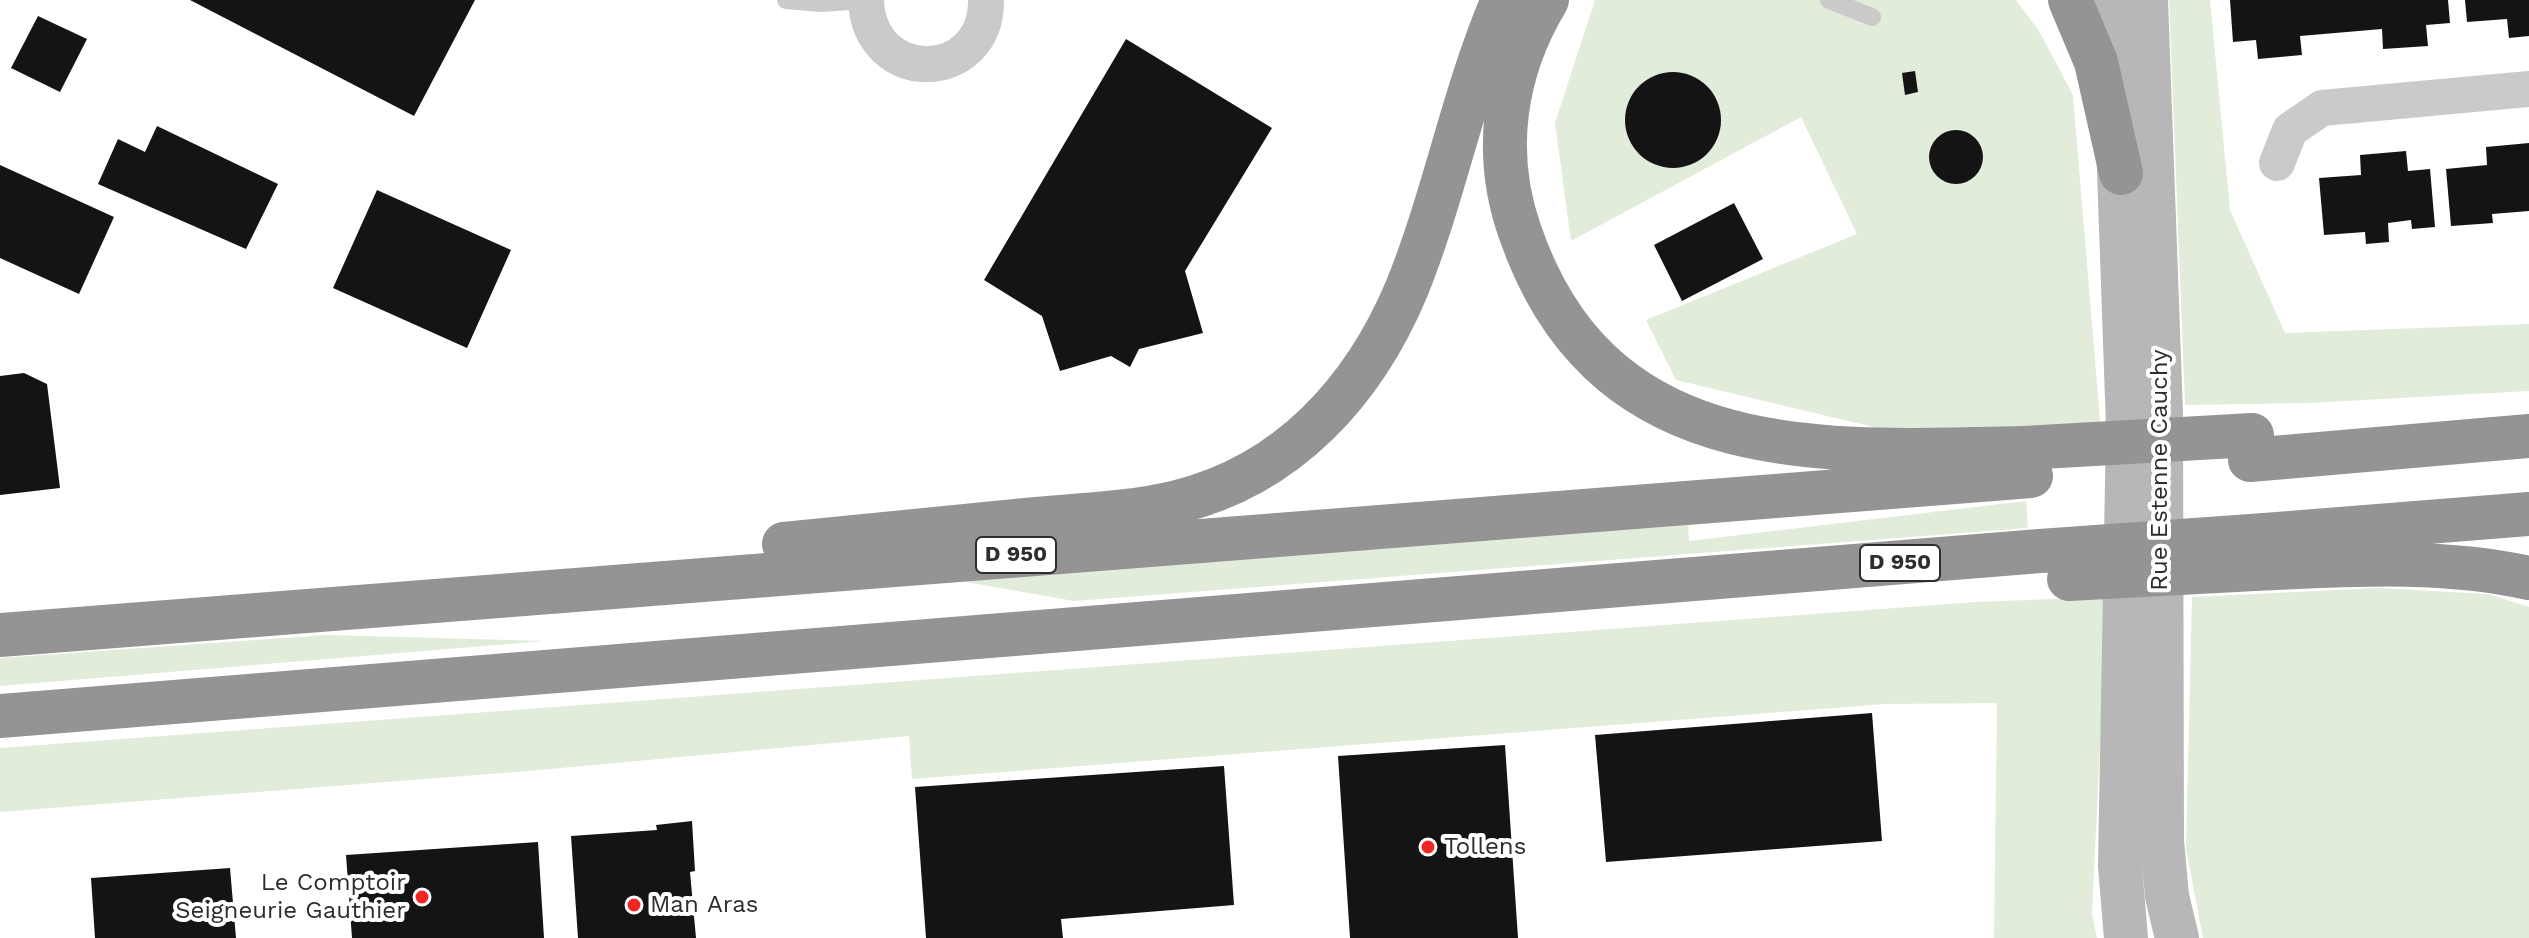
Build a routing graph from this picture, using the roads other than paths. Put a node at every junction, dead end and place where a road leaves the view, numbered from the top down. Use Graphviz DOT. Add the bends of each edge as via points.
graph roads {
  1 [pos="786,0"];
  2 [pos="864,0"];
  3 [pos="986,0"];
  4 [pos="1503,0"];
  5 [pos="1547,0"];
  6 [pos="1829,0"];
  7 [pos="2070,0"];
  8 [pos="2113,0"];
  9 [pos="2146,0"];
  10 [pos="1872,17"];
  11 [pos="2529,89"];
  12 [pos="2277,163"];
  13 [pos="2121,173"];
  14 [pos="2529,436"];
  15 [pos="2028,462"];
  16 [pos="2529,514"];
  17 [pos="2260,552"];
  18 [pos="2529,578"];
  19 [pos="328,609"];
  20 [pos="0,635"];
  21 [pos="0,716"];
  22 [pos="2126,938"];
  23 [pos="2177,938"];
  1 -- 2 [label="lane"];
  2 -- 3 [label="street" via="878,42 899,58 924,65 949,60 970,46 983,24"];
  4 -- 19 [label="highway" via="1417,262 1376,351 1360,378 1314,427 1241,480 1140,509 718,551"];
  5 -- 15 [label="highway" via="1528,36 1512,86 1504,163 1517,225 1541,283 1556,312 1598,363 1656,404 1737,435"];
  6 -- 10 [label="lane"];
  7 -- 13 [label="highway" via="2096,62"];
  8 -- 13 [label="main road, Rue Estenne Cauchy"];
  9 -- 23 [label="main road, Rue Estenne Cauchy" via="2160,398 2162,841"];
  11 -- 12 [label="street" via="2322,108 2290,130"];
  13 -- 22 [label="main road, Rue Estenne Cauchy" via="2128,427 2120,866"];
  14 -- 15 [label="highway, bridge" via="2455,442 2411,430 2251,448"];
  15 -- 19 [label="highway, D 950"];
  16 -- 17 [label="highway, D 950"];
  17 -- 18 [label="highway"];
  17 -- 21 [label="highway, D 950, bridge" via="1760,575"];
  19 -- 20 [label="highway, D 950"];
}
